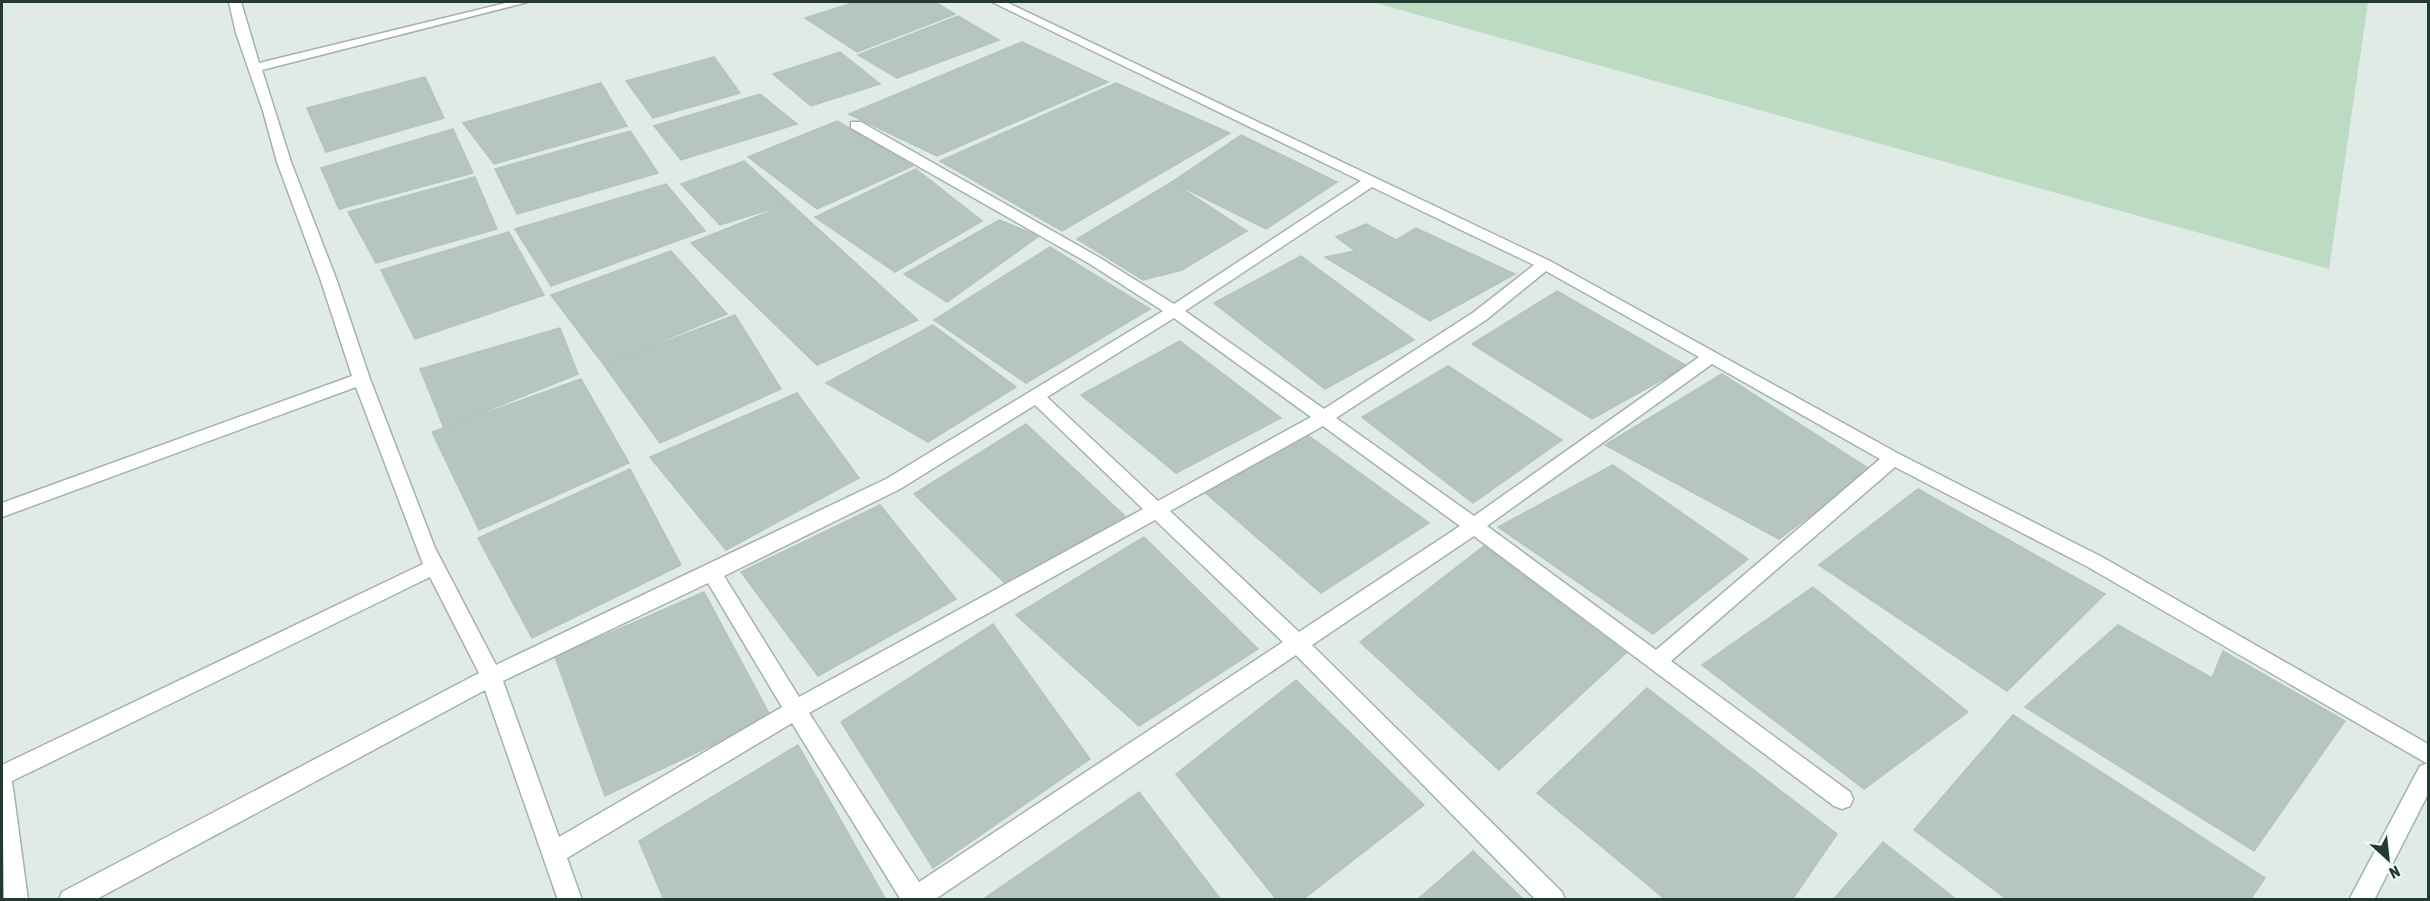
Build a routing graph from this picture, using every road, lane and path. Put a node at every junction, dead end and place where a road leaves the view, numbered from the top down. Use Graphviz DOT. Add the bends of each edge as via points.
graph roads {
  1 [pos="235,2"];
  2 [pos="522,2"];
  3 [pos="998,2"];
  4 [pos="255,68"];
  5 [pos="856,125"];
  6 [pos="1372,180"];
  7 [pos="1545,264"];
  8 [pos="1174,311"];
  9 [pos="1712,356"];
  10 [pos="361,379"];
  11 [pos="1037,396"];
  12 [pos="1323,417"];
  13 [pos="1893,458"];
  14 [pos="2,510"];
  15 [pos="1158,510"];
  16 [pos="1474,526"];
  17 [pos="434,567"];
  18 [pos="712,573"];
  19 [pos="1298,644"];
  20 [pos="1656,662"];
  21 [pos="491,677"];
  22 [pos="795,710"];
  23 [pos="2428,755"];
  24 [pos="2428,773"];
  25 [pos="2,775"];
  26 [pos="2,783"];
  27 [pos="1842,800"];
  28 [pos="554,853"];
  29 [pos="2368,897"];
  30 [pos="916,899"];
  31 [pos="16,900"];
  32 [pos="71,900"];
  33 [pos="570,900"];
  34 [pos="1553,900"];
  1 -- 4 [label="street"];
  2 -- 4 [label="street"];
  3 -- 6 [label="street"];
  4 -- 10 [label="street"];
  5 -- 8 [label="street" via="1095,261"];
  6 -- 7 [label="street"];
  6 -- 8 [label="street"];
  7 -- 9 [label="street"];
  7 -- 12 [label="street" via="1480,316"];
  8 -- 11 [label="street"];
  8 -- 12 [label="street"];
  9 -- 13 [label="street"];
  9 -- 16 [label="street"];
  10 -- 14 [label="street"];
  10 -- 17 [label="street"];
  11 -- 15 [label="street"];
  11 -- 18 [label="street" via="893,483"];
  12 -- 15 [label="street"];
  12 -- 16 [label="street"];
  13 -- 20 [label="street"];
  13 -- 23 [label="street" via="2095,562"];
  15 -- 19 [label="street"];
  15 -- 22 [label="street"];
  16 -- 19 [label="street"];
  16 -- 20 [label="street"];
  17 -- 21 [label="street"];
  17 -- 25 [label="street"];
  18 -- 21 [label="street"];
  18 -- 22 [label="street"];
  19 -- 30 [label="street"];
  19 -- 34 [label="street"];
  20 -- 27 [label="street"];
  21 -- 28 [label="street"];
  21 -- 32 [label="street"];
  22 -- 28 [label="street"];
  22 -- 30 [label="street"];
  24 -- 29 [label="street"];
  26 -- 31 [label="street"];
  28 -- 33 [label="street"];
}
